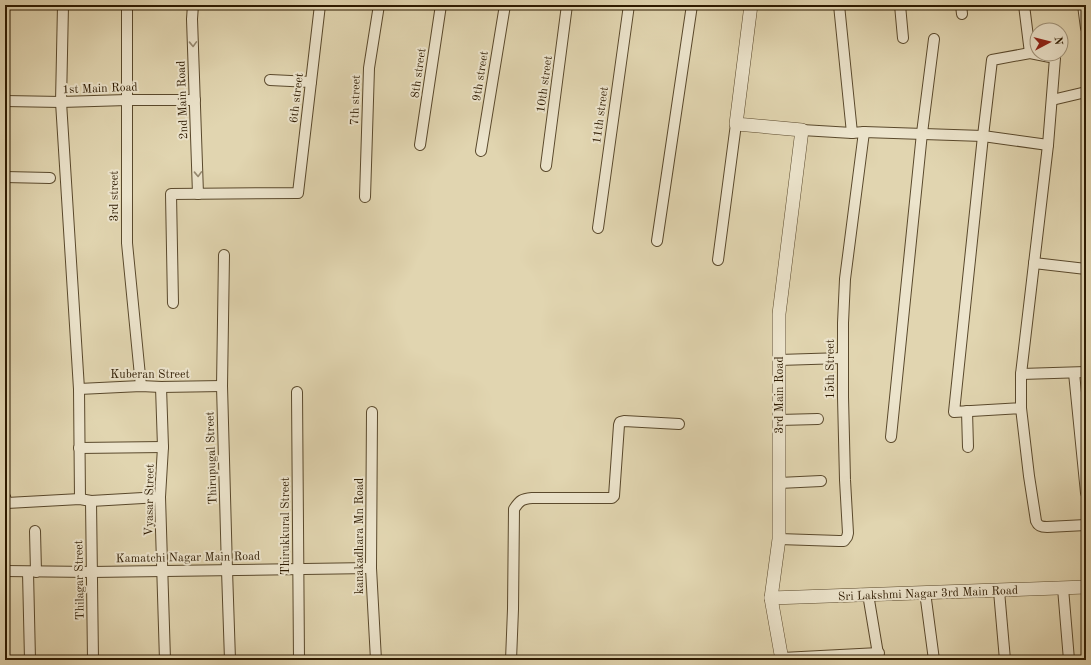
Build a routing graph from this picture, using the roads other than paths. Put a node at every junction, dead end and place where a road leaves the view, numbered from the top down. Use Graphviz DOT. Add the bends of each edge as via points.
graph roads {
  1 [pos="63,5"];
  2 [pos="127,5"];
  3 [pos="194,5"];
  4 [pos="320,5"];
  5 [pos="379,5"];
  6 [pos="441,5"];
  7 [pos="505,5"];
  8 [pos="567,5"];
  9 [pos="629,5"];
  10 [pos="692,5"];
  11 [pos="751,5"];
  12 [pos="839,5"];
  13 [pos="900,5"];
  14 [pos="1024,5"];
  15 [pos="1084,5"];
  16 [pos="1086,28"];
  17 [pos="903,38"];
  18 [pos="934,39"];
  19 [pos="1029,45"];
  20 [pos="1029,53"];
  21 [pos="1055,62"];
  22 [pos="270,80"];
  23 [pos="311,82"];
  24 [pos="1086,92"];
  25 [pos="127,100"];
  26 [pos="195,100"];
  27 [pos="1052,100"];
  28 [pos="5,101"];
  29 [pos="61,102"];
  30 [pos="736,124"];
  31 [pos="802,130"];
  32 [pos="864,132"];
  33 [pos="852,133"];
  34 [pos="922,134"];
  35 [pos="983,136"];
  36 [pos="420,145"];
  37 [pos="1048,145"];
  38 [pos="481,151"];
  39 [pos="546,166"];
  40 [pos="5,177"];
  41 [pos="50,178"];
  42 [pos="198,194"];
  43 [pos="365,197"];
  44 [pos="598,228"];
  45 [pos="657,241"];
  46 [pos="224,255"];
  47 [pos="718,260"];
  48 [pos="1034,263"];
  49 [pos="1086,269"];
  50 [pos="172,303"];
  51 [pos="843,358"];
  52 [pos="779,360"];
  53 [pos="1086,372"];
  54 [pos="1074,373"];
  55 [pos="1021,374"];
  56 [pos="141,386"];
  57 [pos="222,386"];
  58 [pos="161,387"];
  59 [pos="79,388"];
  60 [pos="297,392"];
  61 [pos="1021,408"];
  62 [pos="967,411"];
  63 [pos="372,412"];
  64 [pos="818,419"];
  65 [pos="779,420"];
  66 [pos="679,424"];
  67 [pos="891,438"];
  68 [pos="163,447"];
  69 [pos="968,447"];
  70 [pos="79,448"];
  71 [pos="820,481"];
  72 [pos="779,483"];
  73 [pos="1086,493"];
  74 [pos="5,497"];
  75 [pos="160,497"];
  76 [pos="80,499"];
  77 [pos="91,500"];
  78 [pos="1086,525"];
  79 [pos="35,531"];
  80 [pos="778,539"];
  81 [pos="298,568"];
  82 [pos="371,568"];
  83 [pos="227,570"];
  84 [pos="5,571"];
  85 [pos="162,571"];
  86 [pos="32,572"];
  87 [pos="91,572"];
  88 [pos="1086,587"];
  89 [pos="1063,588"];
  90 [pos="999,591"];
  91 [pos="925,592"];
  92 [pos="868,594"];
  93 [pos="771,598"];
  94 [pos="879,656"];
  95 [pos="782,659"];
  96 [pos="30,660"];
  97 [pos="93,660"];
  98 [pos="165,660"];
  99 [pos="230,660"];
  100 [pos="299,660"];
  101 [pos="376,660"];
  102 [pos="511,660"];
  103 [pos="934,660"];
  104 [pos="1005,660"];
  105 [pos="1069,660"];
  1 -- 29 [label="street"];
  2 -- 25 [label="street, 3rd street"];
  3 -- 26 [label="street, 2nd Main Road, one-way" via="192,19"];
  4 -- 23 [label="street, 6th street"];
  5 -- 43 [label="street, 7th street" via="369,68"];
  6 -- 36 [label="street, 8th street"];
  7 -- 38 [label="street, 9th street"];
  8 -- 39 [label="street, 10th street"];
  9 -- 44 [label="street, 11th street"];
  10 -- 45 [label="street"];
  11 -- 30 [label="street"];
  12 -- 33 [label="street"];
  13 -- 17 [label="street"];
  14 -- 19 [label="street"];
  15 -- 16 [label="street"];
  18 -- 34 [label="street"];
  20 -- 35 [label="street" via="992,60"];
  21 -- 27 [label="street"];
  22 -- 23 [label="street"];
  23 -- 42 [label="street, 6th street" via="298,193"];
  24 -- 27 [label="street"];
  25 -- 26 [label="street, 1st Main Road"];
  25 -- 29 [label="street, 1st Main Road"];
  25 -- 56 [label="street, 3rd street" via="127,243"];
  26 -- 42 [label="street, 2nd Main Road, one-way"];
  27 -- 37 [label="street"];
  28 -- 29 [label="street, 1st Main Road"];
  29 -- 59 [label="street"];
  30 -- 31 [label="street"];
  30 -- 47 [label="street"];
  31 -- 33 [label="street"];
  31 -- 52 [label="street, 3rd Main Road" via="779,314"];
  32 -- 33 [label="street"];
  32 -- 34 [label="street"];
  32 -- 51 [label="street, 15th Street" via="845,279"];
  34 -- 35 [label="street"];
  34 -- 67 [label="street"];
  35 -- 37 [label="street"];
  35 -- 62 [label="street" via="954,412"];
  37 -- 48 [label="street"];
  40 -- 41 [label="street"];
  42 -- 50 [label="street" via="171,194"];
  46 -- 57 [label="street, Thirupugal Street"];
  48 -- 49 [label="street"];
  48 -- 55 [label="street"];
  51 -- 52 [label="street"];
  51 -- 80 [label="street, 15th Street" via="847,537 844,541"];
  52 -- 65 [label="street, 3rd Main Road"];
  53 -- 54 [label="street"];
  54 -- 55 [label="street"];
  54 -- 73 [label="street"];
  55 -- 61 [label="street"];
  56 -- 58 [label="street, Kuberan Street"];
  56 -- 59 [label="street, Kuberan Street"];
  57 -- 58 [label="street, Kuberan Street"];
  57 -- 83 [label="street, Thirupugal Street"];
  58 -- 68 [label="street, Vyasar Street"];
  59 -- 70 [label="street"];
  60 -- 81 [label="street, Thirukkural Street"];
  61 -- 62 [label="street"];
  61 -- 78 [label="street" via="1037,525"];
  62 -- 69 [label="street"];
  63 -- 82 [label="street, kanakadhara Mn Road"];
  64 -- 65 [label="street"];
  65 -- 72 [label="street, 3rd Main Road"];
  66 -- 102 [label="street" via="620,422 612,498 532,498 524,499 517,504 514,509"];
  68 -- 70 [label="street"];
  68 -- 75 [label="street, Vyasar Street"];
  70 -- 76 [label="street"];
  71 -- 72 [label="street"];
  72 -- 80 [label="street, 3rd Main Road"];
  74 -- 76 [label="street" via="7,503"];
  75 -- 77 [label="street"];
  75 -- 85 [label="street, Vyasar Street"];
  76 -- 77 [label="street"];
  77 -- 87 [label="street, Thilagar Street"];
  79 -- 86 [label="street"];
  80 -- 93 [label="street, 3rd Main Road"];
  81 -- 82 [label="street, Kamatchi Nagar Main Road"];
  81 -- 83 [label="street, Kamatchi Nagar Main Road"];
  81 -- 100 [label="street, Thirukkural Street"];
  82 -- 101 [label="street, kanakadhara Mn Road"];
  83 -- 85 [label="street, Kamatchi Nagar Main Road"];
  83 -- 99 [label="street, Thirupugal Street"];
  84 -- 86 [label="street, Kamatchi Nagar Main Road"];
  85 -- 87 [label="street, Kamatchi Nagar Main Road"];
  85 -- 98 [label="street, Vyasar Street"];
  86 -- 87 [label="street, Kamatchi Nagar Main Road"];
  86 -- 96 [label="street"];
  87 -- 97 [label="street, Thilagar Street"];
  88 -- 89 [label="street, Sri Lakshmi Nagar 3rd Main Road"];
  89 -- 90 [label="street, Sri Lakshmi Nagar 3rd Main Road"];
  89 -- 105 [label="street"];
  90 -- 91 [label="street, Sri Lakshmi Nagar 3rd Main Road"];
  90 -- 104 [label="street"];
  91 -- 92 [label="street, Sri Lakshmi Nagar 3rd Main Road"];
  91 -- 103 [label="street"];
  92 -- 93 [label="street, Sri Lakshmi Nagar 3rd Main Road"];
  92 -- 94 [label="street"];
  93 -- 95 [label="street, 3rd Main Road"];
  94 -- 95 [label="street"];
}
